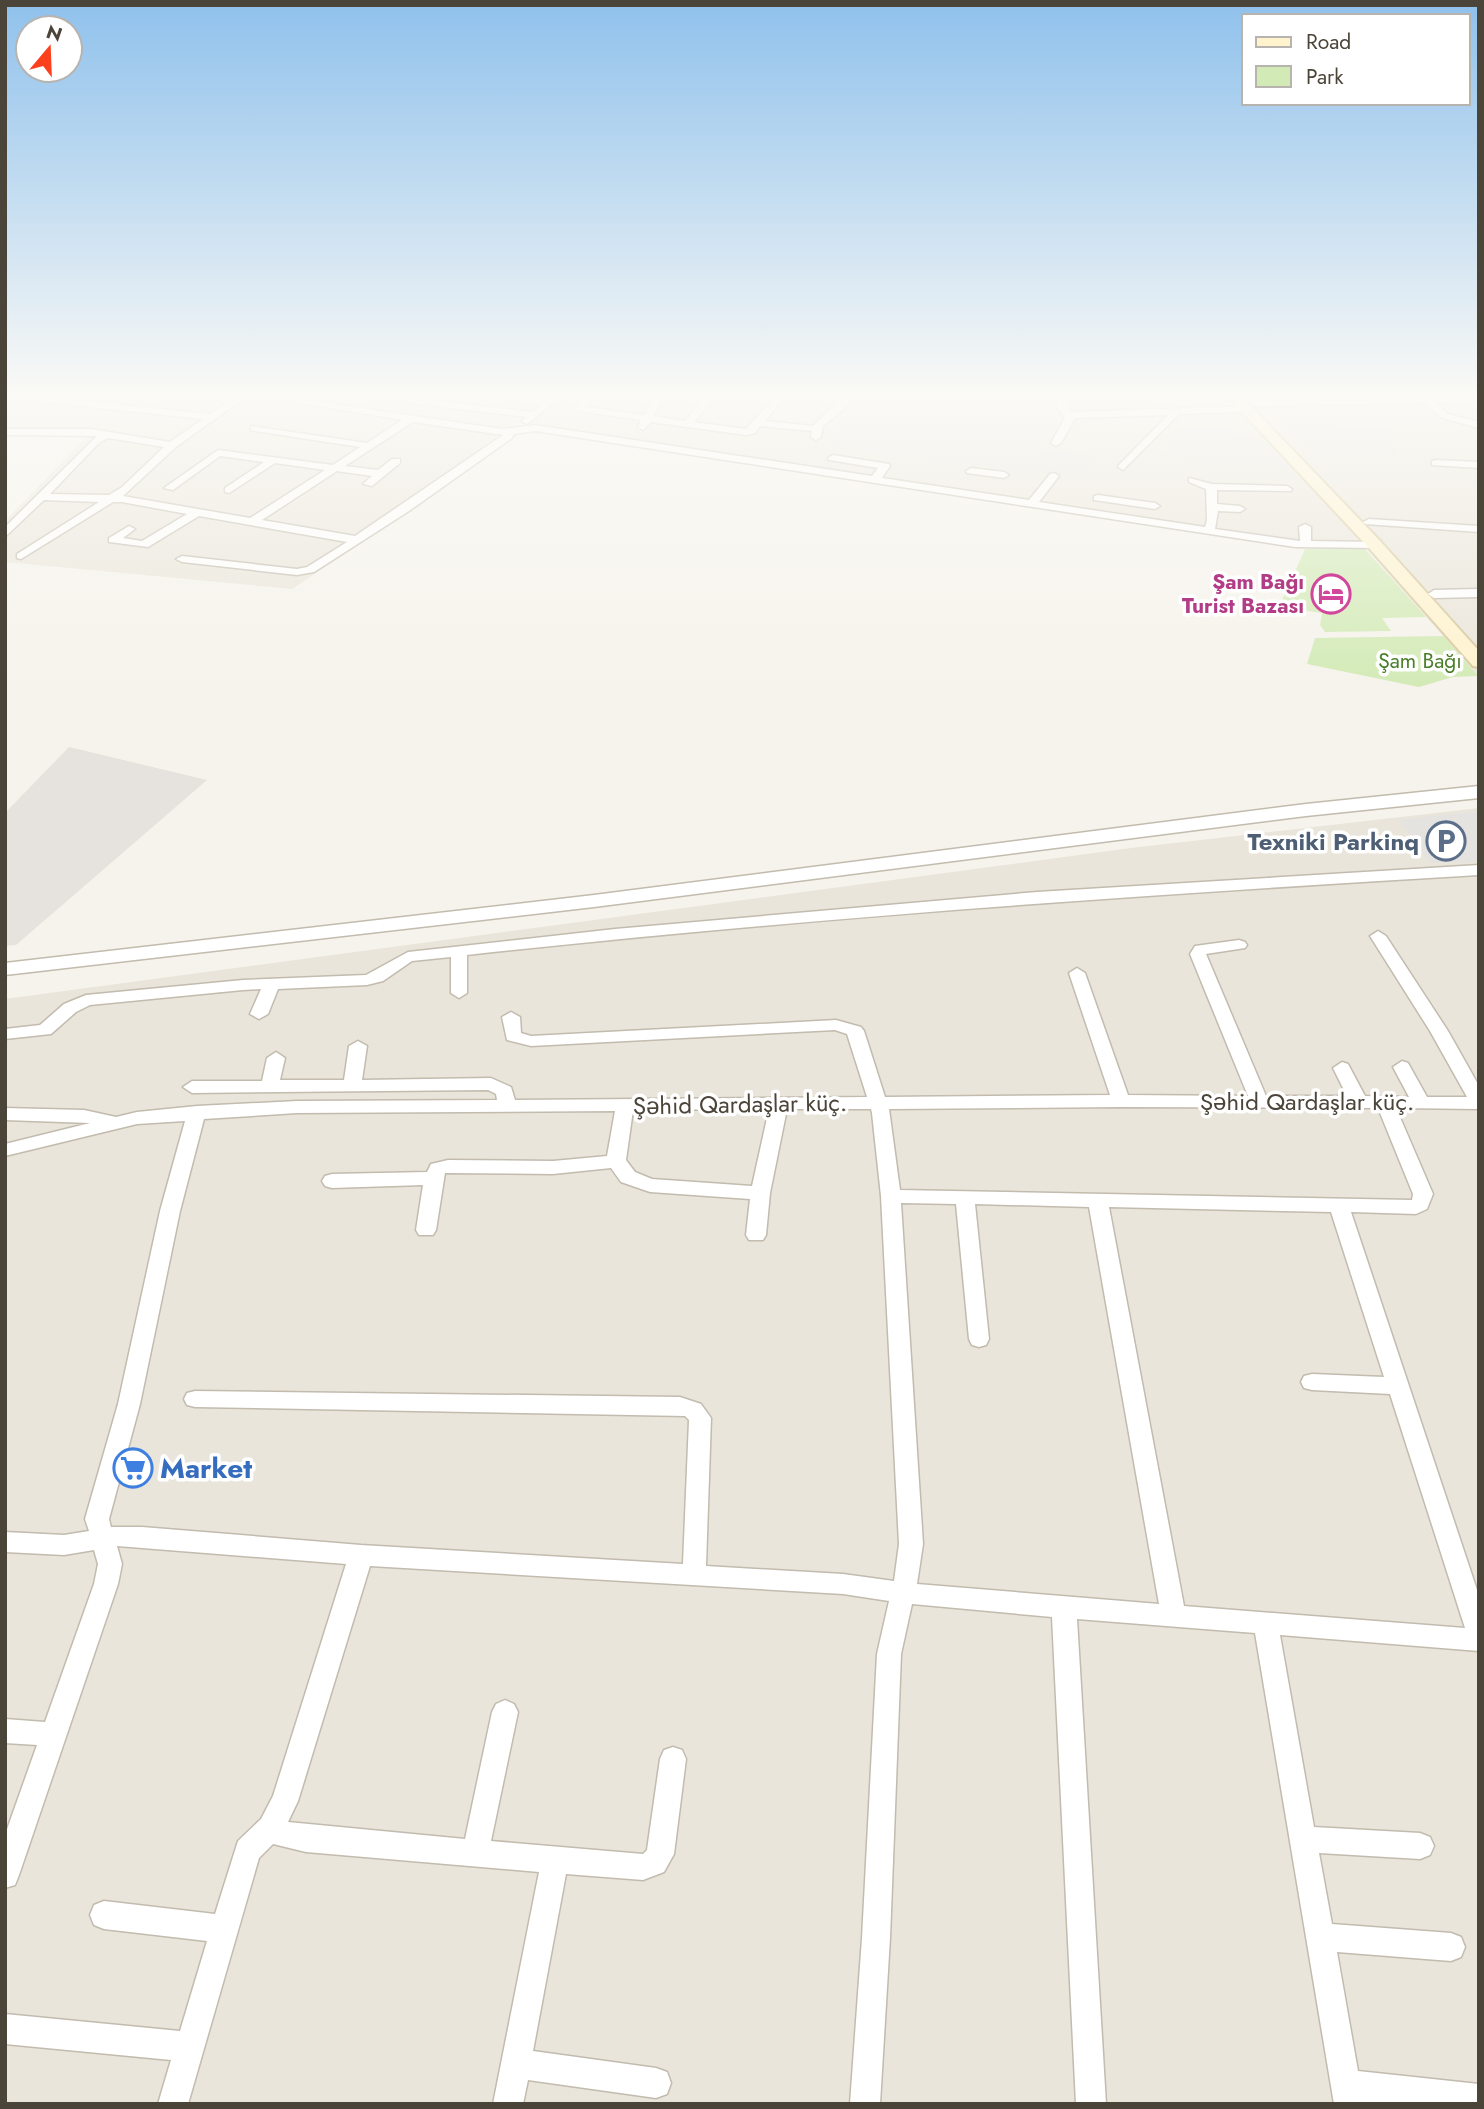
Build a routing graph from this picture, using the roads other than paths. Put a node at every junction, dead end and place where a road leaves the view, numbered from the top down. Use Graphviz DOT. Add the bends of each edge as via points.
graph roads {
  1 [pos="42,497"];
  2 [pos="72,497"];
  3 [pos="292,497"];
  4 [pos="294,497"];
  5 [pos="419,497"];
  6 [pos="989,497"];
  7 [pos="1037,497"];
  8 [pos="1099,497"];
  9 [pos="1117,497"];
  10 [pos="1212,497"];
  11 [pos="1338,497"];
  12 [pos="1344,497"];
  13 [pos="113,498"];
  14 [pos="313,501"];
  15 [pos="1032,504"];
  16 [pos="1155,506"];
  17 [pos="1212,507"];
  18 [pos="1240,509"];
  19 [pos="197,512"];
  20 [pos="1087,512"];
  21 [pos="252,522"];
  22 [pos="1369,522"];
  23 [pos="1306,527"];
  24 [pos="129,529"];
  25 [pos="1479,529"];
  26 [pos="1209,531"];
  27 [pos="5,534"];
  28 [pos="357,540"];
  29 [pos="118,541"];
  30 [pos="1382,544"];
  31 [pos="1306,545"];
  32 [pos="103,551"];
  33 [pos="22,556"];
  34 [pos="182,559"];
  35 [pos="1479,593"];
  36 [pos="1433,594"];
  37 [pos="1479,644"];
  38 [pos="1479,662"];
  39 [pos="1479,792"];
  40 [pos="1479,870"];
  41 [pos="1378,936"];
  42 [pos="1239,945"];
  43 [pos="459,951"];
  44 [pos="5,969"];
  45 [pos="1077,973"];
  46 [pos="272,984"];
  47 [pos="459,993"];
  48 [pos="259,1014"];
  49 [pos="511,1017"];
  50 [pos="5,1034"];
  51 [pos="358,1046"];
  52 [pos="276,1058"];
  53 [pos="1402,1067"];
  54 [pos="1342,1068"];
  55 [pos="352,1084"];
  56 [pos="270,1085"];
  57 [pos="192,1087"];
  58 [pos="1121,1101"];
  59 [pos="1259,1101"];
  60 [pos="1358,1101"];
  61 [pos="1384,1101"];
  62 [pos="1421,1102"];
  63 [pos="878,1103"];
  64 [pos="1479,1103"];
  65 [pos="779,1104"];
  66 [pos="506,1105"];
  67 [pos="625,1106"];
  68 [pos="197,1112"];
  69 [pos="5,1114"];
  70 [pos="111,1122"];
  71 [pos="5,1150"];
  72 [pos="616,1161"];
  73 [pos="433,1178"];
  74 [pos="332,1181"];
  75 [pos="760,1193"];
  76 [pos="891,1196"];
  77 [pos="965,1197"];
  78 [pos="1098,1200"];
  79 [pos="1339,1206"];
  80 [pos="426,1230"];
  81 [pos="756,1235"];
  82 [pos="979,1339"];
  83 [pos="1312,1382"];
  84 [pos="1398,1386"];
  85 [pos="195,1399"];
  86 [pos="102,1538"];
  87 [pos="5,1542"];
  88 [pos="361,1555"];
  89 [pos="694,1575"];
  90 [pos="903,1594"];
  91 [pos="1064,1608"];
  92 [pos="1173,1615"];
  93 [pos="1266,1624"];
  94 [pos="1479,1633"];
  95 [pos="1479,1640"];
  96 [pos="505,1712"];
  97 [pos="5,1731"];
  98 [pos="55,1734"];
  99 [pos="673,1759"];
  100 [pos="270,1828"];
  101 [pos="1303,1839"];
  102 [pos="1420,1846"];
  103 [pos="475,1854"];
  104 [pos="555,1860"];
  105 [pos="5,1875"];
  106 [pos="104,1915"];
  107 [pos="226,1929"];
  108 [pos="1320,1937"];
  109 [pos="1451,1947"];
  110 [pos="5,2029"];
  111 [pos="190,2047"];
  112 [pos="516,2064"];
  113 [pos="656,2083"];
  114 [pos="1347,2094"];
  115 [pos="1479,2099"];
  116 [pos="173,2104"];
  117 [pos="508,2104"];
  118 [pos="864,2104"];
  119 [pos="1091,2104"];
  1 -- 27 [label="street"];
  2 -- 13 [label="street"];
  3 -- 21 [label="street"];
  4 -- 14 [label="street"];
  5 -- 28 [label="street"];
  6 -- 15 [label="street"];
  7 -- 15 [label="street"];
  8 -- 20 [label="street"];
  9 -- 16 [label="street"];
  10 -- 17 [label="street"];
  11 -- 30 [label="main road"];
  12 -- 22 [label="main road"];
  13 -- 19 [label="street"];
  13 -- 33 [label="street"];
  15 -- 20 [label="street"];
  17 -- 18 [label="street"];
  17 -- 26 [label="street"];
  19 -- 21 [label="street"];
  19 -- 29 [label="street" via="141,550"];
  20 -- 26 [label="street"];
  21 -- 28 [label="street"];
  22 -- 25 [label="street"];
  22 -- 30 [label="main road"];
  23 -- 31 [label="street"];
  24 -- 29 [label="street" via="113,540"];
  26 -- 31 [label="street"];
  28 -- 34 [label="street" via="304,572"];
  29 -- 32 [label="street"];
  30 -- 31 [label="street"];
  30 -- 36 [label="main road"];
  30 -- 38 [label="main road"];
  35 -- 36 [label="street"];
  36 -- 37 [label="main road"];
  39 -- 44 [label="street"];
  40 -- 43 [label="street" via="1037,897"];
  41 -- 64 [label="street"];
  42 -- 59 [label="street" via="1201,949 1198,954"];
  43 -- 46 [label="street" via="408,957 367,979"];
  43 -- 47 [label="street"];
  45 -- 58 [label="street"];
  46 -- 48 [label="street"];
  46 -- 50 [label="street" via="86,1000 45,1030"];
  49 -- 63 [label="street" via="513,1036 531,1041 846,1027 855,1031"];
  51 -- 55 [label="street"];
  52 -- 56 [label="street"];
  53 -- 62 [label="street"];
  54 -- 60 [label="street"];
  55 -- 56 [label="street"];
  55 -- 66 [label="street" via="491,1084 505,1091"];
  56 -- 57 [label="street"];
  58 -- 59 [label="street, Şəhid Qardaşlar küç."];
  58 -- 63 [label="street, Şəhid Qardaşlar küç."];
  59 -- 60 [label="street, Şəhid Qardaşlar küç."];
  60 -- 61 [label="street, Şəhid Qardaşlar küç."];
  61 -- 62 [label="street, Şəhid Qardaşlar küç."];
  61 -- 79 [label="street" via="1423,1194 1420,1205 1408,1209"];
  62 -- 64 [label="street, Şəhid Qardaşlar küç."];
  63 -- 65 [label="street, Şəhid Qardaşlar küç."];
  63 -- 76 [label="street"];
  65 -- 67 [label="street, Şəhid Qardaşlar küç."];
  65 -- 75 [label="street"];
  66 -- 67 [label="street, Şəhid Qardaşlar küç."];
  66 -- 68 [label="street, Şəhid Qardaşlar küç."];
  67 -- 72 [label="street"];
  68 -- 70 [label="street, Şəhid Qardaşlar küç."];
  68 -- 86 [label="street" via="170,1211 129,1404 99,1507"];
  69 -- 70 [label="street" via="84,1116"];
  70 -- 71 [label="street, Şəhid Qardaşlar küç."];
  72 -- 73 [label="street" via="555,1169 448,1166 438,1169"];
  72 -- 75 [label="street" via="636,1182"];
  73 -- 74 [label="street"];
  73 -- 80 [label="street"];
  75 -- 81 [label="street"];
  76 -- 77 [label="street"];
  76 -- 90 [label="street" via="911,1544"];
  77 -- 78 [label="street"];
  77 -- 82 [label="street"];
  78 -- 79 [label="street"];
  78 -- 92 [label="street"];
  79 -- 84 [label="street"];
  83 -- 84 [label="street"];
  84 -- 94 [label="street"];
  85 -- 89 [label="street" via="680,1406 693,1410 701,1418"];
  86 -- 87 [label="street" via="64,1545"];
  86 -- 88 [label="street" via="142,1536"];
  86 -- 98 [label="street" via="110,1564 106,1584"];
  88 -- 89 [label="street"];
  88 -- 100 [label="street" via="285,1801"];
  89 -- 90 [label="street" via="843,1584"];
  90 -- 91 [label="street"];
  90 -- 118 [label="street" via="889,1654"];
  91 -- 92 [label="street"];
  91 -- 119 [label="street"];
  92 -- 93 [label="street"];
  93 -- 95 [label="street"];
  93 -- 101 [label="street"];
  96 -- 103 [label="street"];
  97 -- 98 [label="street"];
  98 -- 105 [label="street"];
  99 -- 104 [label="street" via="660,1854 654,1863 643,1867"];
  100 -- 103 [label="street" via="306,1839"];
  100 -- 107 [label="street" via="248,1850"];
  101 -- 102 [label="street"];
  101 -- 108 [label="street"];
  103 -- 104 [label="street"];
  104 -- 112 [label="street"];
  106 -- 107 [label="street"];
  107 -- 111 [label="street"];
  108 -- 109 [label="street"];
  108 -- 114 [label="street"];
  110 -- 111 [label="street"];
  111 -- 116 [label="street"];
  112 -- 113 [label="street"];
  112 -- 117 [label="street"];
  114 -- 115 [label="street"];
}
